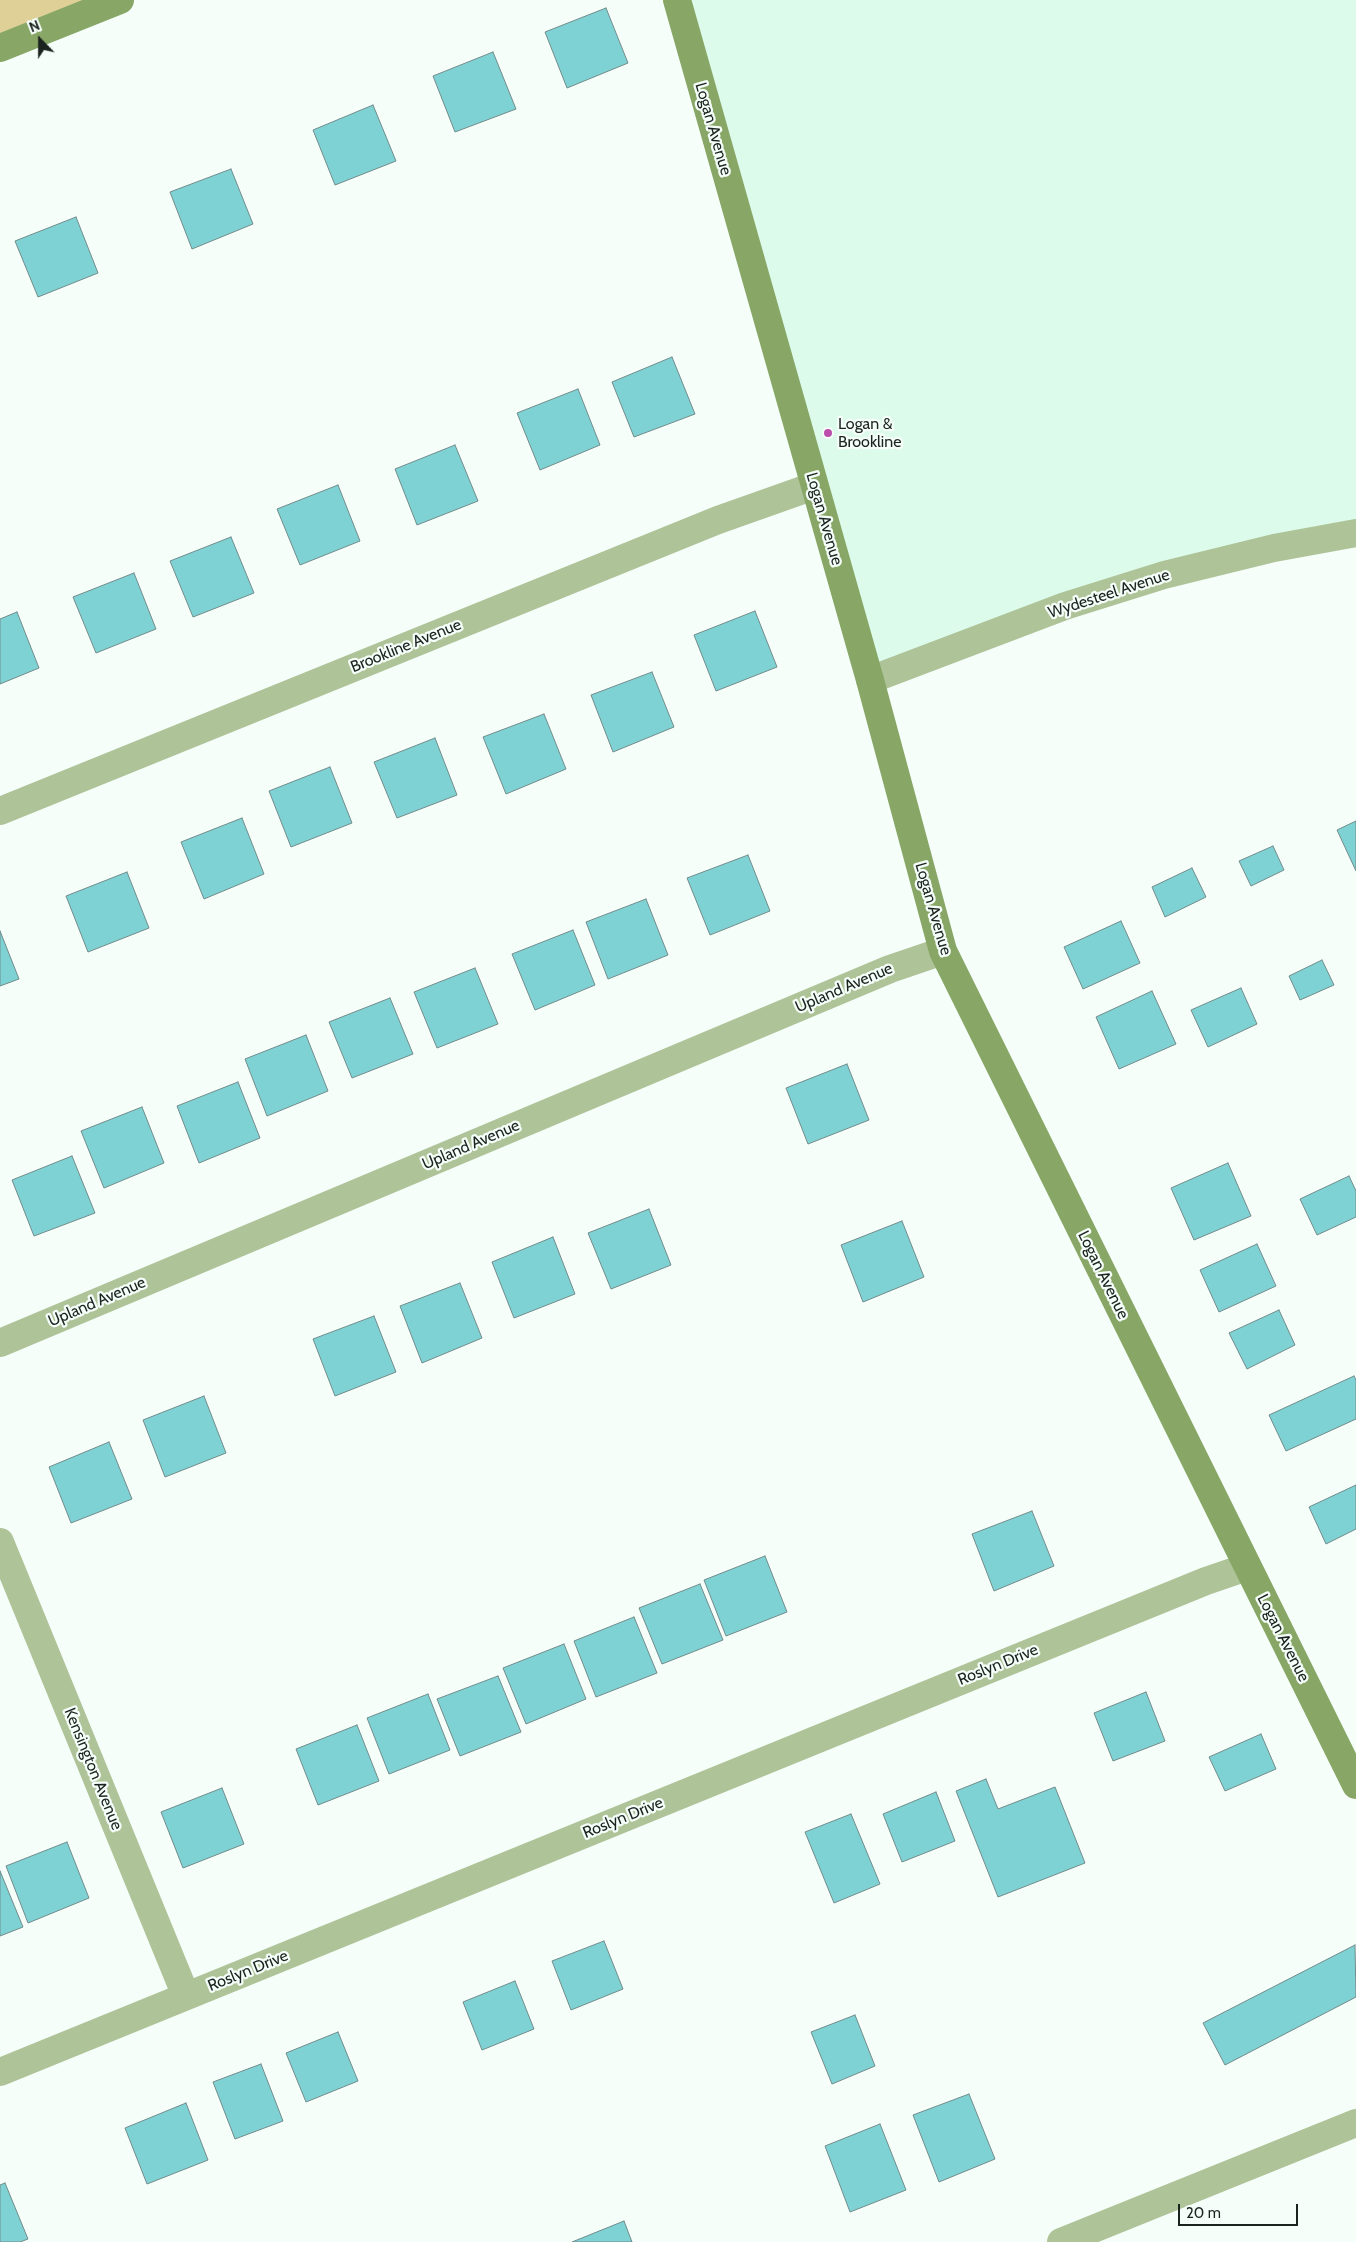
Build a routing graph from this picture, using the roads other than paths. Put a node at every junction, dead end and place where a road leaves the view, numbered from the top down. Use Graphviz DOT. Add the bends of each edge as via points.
graph roads {
  1 [pos="120,0"];
  2 [pos="677,0"];
  3 [pos="0,48"];
  4 [pos="814,486"];
  5 [pos="1356,533"];
  6 [pos="870,680"];
  7 [pos="0,811"];
  8 [pos="943,951"];
  9 [pos="0,1342"];
  10 [pos="0,1542"];
  11 [pos="1247,1567"];
  12 [pos="1356,1785"];
  13 [pos="186,1996"];
  14 [pos="0,2072"];
  15 [pos="1356,2123"];
  16 [pos="1061,2242"];
  1 -- 3 [label="street"];
  2 -- 4 [label="street, Logan Avenue"];
  4 -- 6 [label="street, Logan Avenue"];
  4 -- 7 [label="street, Brookline Avenue" via="718,520"];
  5 -- 6 [label="street, Wydesteel Avenue" via="1274,548 1164,575 1065,606"];
  6 -- 8 [label="street, Logan Avenue"];
  8 -- 9 [label="street, Upland Avenue" via="872,976"];
  8 -- 11 [label="street, Logan Avenue"];
  10 -- 13 [label="street, Kensington Avenue"];
  11 -- 12 [label="street, Logan Avenue"];
  11 -- 13 [label="street, Roslyn Drive"];
  13 -- 14 [label="street, Roslyn Drive"];
  15 -- 16 [label="street"];
}
